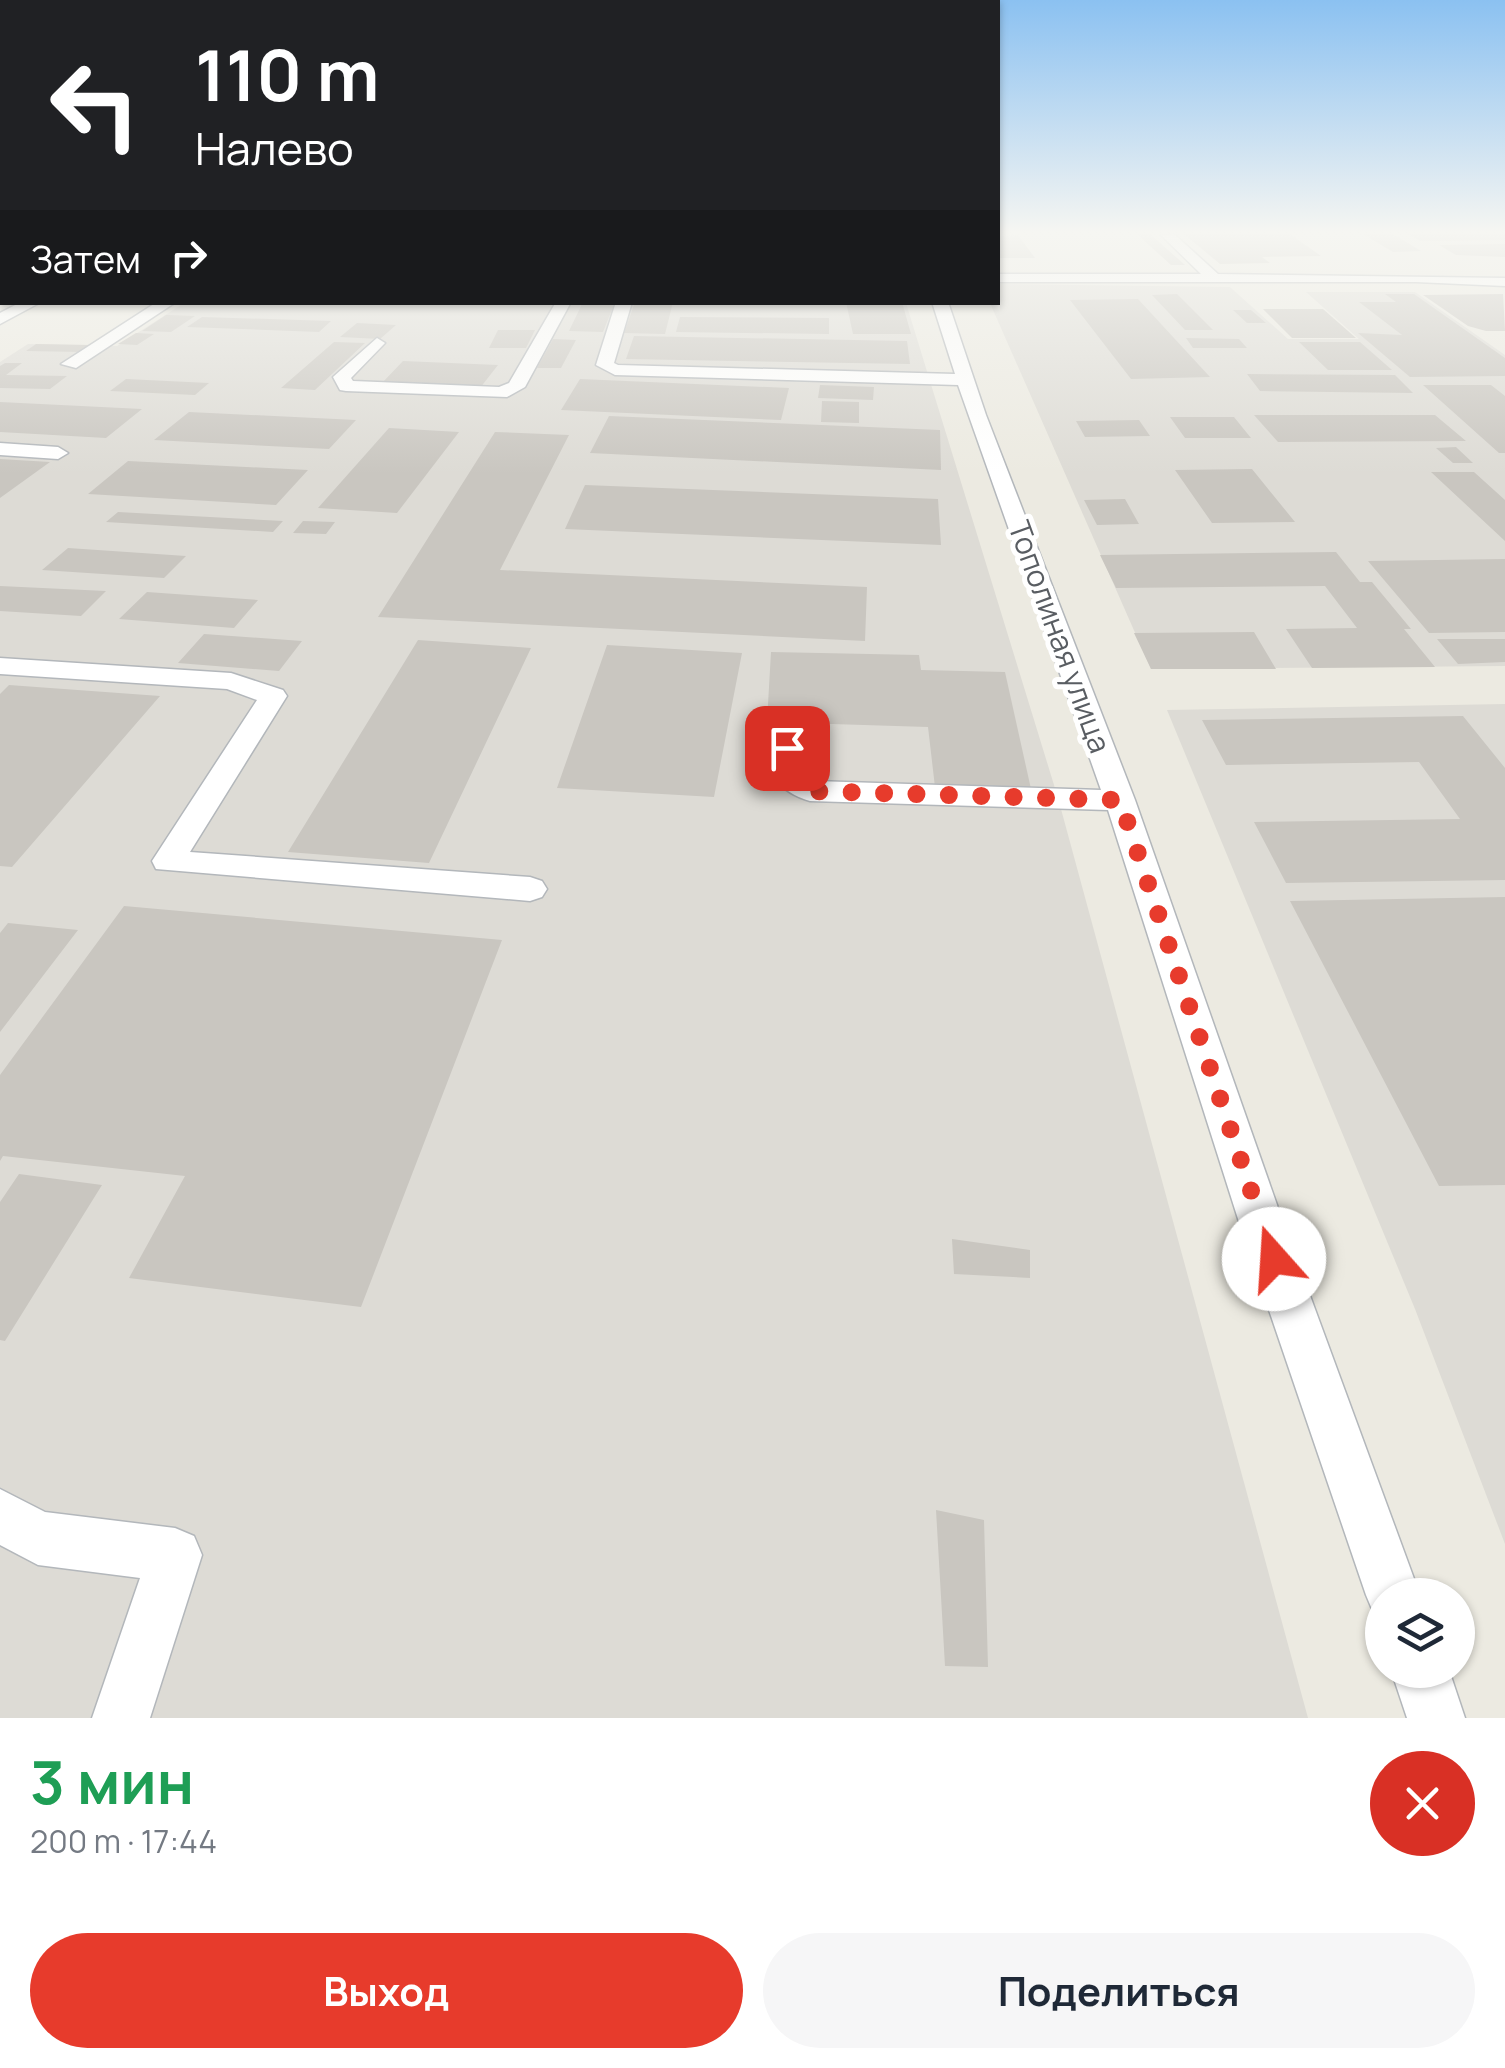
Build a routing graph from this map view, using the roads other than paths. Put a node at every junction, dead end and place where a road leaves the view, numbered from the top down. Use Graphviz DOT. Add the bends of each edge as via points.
graph roads {
  1 [pos="150,314"];
  2 [pos="557,314"];
  3 [pos="620,314"];
  4 [pos="944,314"];
  5 [pos="377,343"];
  6 [pos="70,364"];
  7 [pos="966,380"];
  8 [pos="0,449"];
  9 [pos="58,452"];
  10 [pos="0,666"];
  11 [pos="787,748"];
  12 [pos="1120,800"];
  13 [pos="530,889"];
  14 [pos="0,1516"];
  15 [pos="1387,1578"];
  16 [pos="1426,1688"];
  17 [pos="121,1718"];
  18 [pos="1436,1718"];
  1 -- 6 [label="street"];
  2 -- 5 [label="street" via="516,387 500,393 346,386 342,377"];
  3 -- 7 [label="street" via="604,365 615,370"];
  4 -- 7 [label="street, Тополиная улица"];
  7 -- 12 [label="street, Тополиная улица"];
  8 -- 9 [label="street"];
  10 -- 13 [label="street" via="231,682 273,696 168,861"];
  11 -- 12 [label="street" via="790,781 810,791"];
  12 -- 15 [label="street, Тополиная улица"];
  14 -- 17 [label="street" via="38,1538 175,1555"];
  16 -- 18 [label="street"];
}
